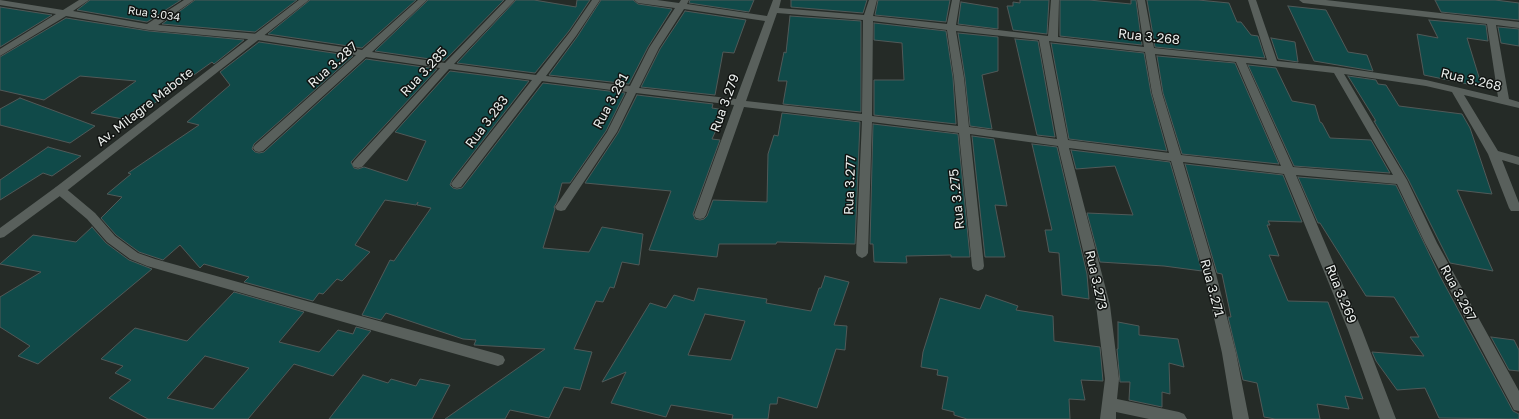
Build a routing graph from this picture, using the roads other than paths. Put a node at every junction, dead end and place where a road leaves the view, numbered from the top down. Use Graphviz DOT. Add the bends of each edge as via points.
graph roads {
  1 [pos="85,0"];
  2 [pos="190,0"];
  3 [pos="305,0"];
  4 [pos="422,0"];
  5 [pos="511,0"];
  6 [pos="596,0"];
  7 [pos="638,0"];
  8 [pos="777,0"];
  9 [pos="873,0"];
  10 [pos="956,0"];
  11 [pos="1055,0"];
  12 [pos="1141,0"];
  13 [pos="1252,0"];
  14 [pos="1303,0"];
  15 [pos="1406,0"];
  16 [pos="0,2"];
  17 [pos="683,3"];
  18 [pos="66,12"];
  19 [pos="1412,12"];
  20 [pos="772,14"];
  21 [pos="868,18"];
  22 [pos="1491,22"];
  23 [pos="1519,25"];
  24 [pos="149,27"];
  25 [pos="951,28"];
  26 [pos="258,37"];
  27 [pos="1048,39"];
  28 [pos="1149,50"];
  29 [pos="0,53"];
  30 [pos="364,54"];
  31 [pos="1240,60"];
  32 [pos="1273,62"];
  33 [pos="447,66"];
  34 [pos="1337,70"];
  35 [pos="539,78"];
  36 [pos="1454,89"];
  37 [pos="633,90"];
  38 [pos="1504,101"];
  39 [pos="740,103"];
  40 [pos="1519,105"];
  41 [pos="867,118"];
  42 [pos="963,130"];
  43 [pos="1063,144"];
  44 [pos="259,148"];
  45 [pos="1494,154"];
  46 [pos="1176,158"];
  47 [pos="1519,161"];
  48 [pos="358,164"];
  49 [pos="1289,171"];
  50 [pos="1400,180"];
  51 [pos="457,184"];
  52 [pos="60,190"];
  53 [pos="561,207"];
  54 [pos="1515,208"];
  55 [pos="700,216"];
  56 [pos="0,234"];
  57 [pos="862,253"];
  58 [pos="978,266"];
  59 [pos="498,360"];
  60 [pos="1110,404"];
  61 [pos="1519,405"];
  62 [pos="1108,419"];
  63 [pos="1179,419"];
  64 [pos="1241,419"];
  65 [pos="1388,419"];
  1 -- 18 [label="street"];
  2 -- 24 [label="street"];
  3 -- 26 [label="street, Av. Milagre Mabote"];
  4 -- 30 [label="street, Rua 3.287"];
  5 -- 33 [label="street, Rua 3.285"];
  6 -- 35 [label="street, Rua 3.283"];
  7 -- 17 [label="street, Rua 3.268"];
  8 -- 20 [label="street, Rua 3.279"];
  9 -- 21 [label="street, Rua 3.277"];
  10 -- 25 [label="street, Rua 3.275"];
  11 -- 27 [label="street, Rua 3.273"];
  12 -- 28 [label="street, Rua 3.271"];
  13 -- 32 [label="street"];
  14 -- 19 [label="street"];
  15 -- 19 [label="street"];
  16 -- 18 [label="street, Rua 3.034"];
  17 -- 20 [label="street, Rua 3.268"];
  17 -- 37 [label="street, Rua 3.281" via="654,48"];
  18 -- 24 [label="street, Rua 3.034"];
  18 -- 29 [label="street"];
  19 -- 22 [label="street"];
  20 -- 21 [label="street, Rua 3.268"];
  20 -- 39 [label="street, Rua 3.279"];
  21 -- 25 [label="street, Rua 3.268"];
  21 -- 41 [label="street, Rua 3.277"];
  22 -- 23 [label="street"];
  22 -- 38 [label="street"];
  24 -- 26 [label="street, Rua 3.034"];
  25 -- 27 [label="street, Rua 3.268"];
  25 -- 42 [label="street, Rua 3.275"];
  26 -- 30 [label="street, Rua 3.034"];
  26 -- 52 [label="street, Av. Milagre Mabote"];
  27 -- 28 [label="street, Rua 3.268"];
  27 -- 43 [label="street, Rua 3.273"];
  28 -- 31 [label="street, Rua 3.268"];
  28 -- 46 [label="street, Rua 3.271" via="1157,93"];
  30 -- 33 [label="street, Rua 3.034"];
  30 -- 44 [label="street, Rua 3.287"];
  31 -- 32 [label="street, Rua 3.268"];
  31 -- 49 [label="street, Rua 3.269"];
  32 -- 34 [label="street, Rua 3.268"];
  33 -- 35 [label="street, Rua 3.034"];
  33 -- 48 [label="street, Rua 3.285"];
  34 -- 36 [label="street, Rua 3.268"];
  34 -- 50 [label="street, Rua 3.267"];
  35 -- 37 [label="street, Rua 3.034"];
  35 -- 51 [label="street, Rua 3.283"];
  36 -- 38 [label="street, Rua 3.268"];
  36 -- 45 [label="street"];
  37 -- 39 [label="street, Rua 3.034"];
  37 -- 53 [label="street, Rua 3.281" via="612,132"];
  38 -- 40 [label="street, Rua 3.268"];
  39 -- 41 [label="street, Rua 3.034"];
  39 -- 55 [label="street, Rua 3.279"];
  41 -- 42 [label="street, Rua 3.034"];
  41 -- 57 [label="street, Rua 3.277"];
  42 -- 43 [label="street, Rua 3.034"];
  42 -- 58 [label="street, Rua 3.275"];
  43 -- 46 [label="street, Rua 3.034"];
  43 -- 60 [label="street, Rua 3.273" via="1103,305 1112,379"];
  45 -- 47 [label="street"];
  45 -- 54 [label="street"];
  46 -- 49 [label="street, Rua 3.034"];
  46 -- 64 [label="street, Rua 3.271" via="1210,274 1229,353"];
  49 -- 50 [label="street, Rua 3.034"];
  49 -- 65 [label="street, Rua 3.269" via="1355,330"];
  50 -- 61 [label="street, Rua 3.267" via="1431,243"];
  52 -- 56 [label="street, Av. Milagre Mabote"];
  52 -- 59 [label="street" via="91,216 111,240 134,256 152,263"];
  60 -- 62 [label="street, Rua 3.273"];
  60 -- 63 [label="street"];
}
